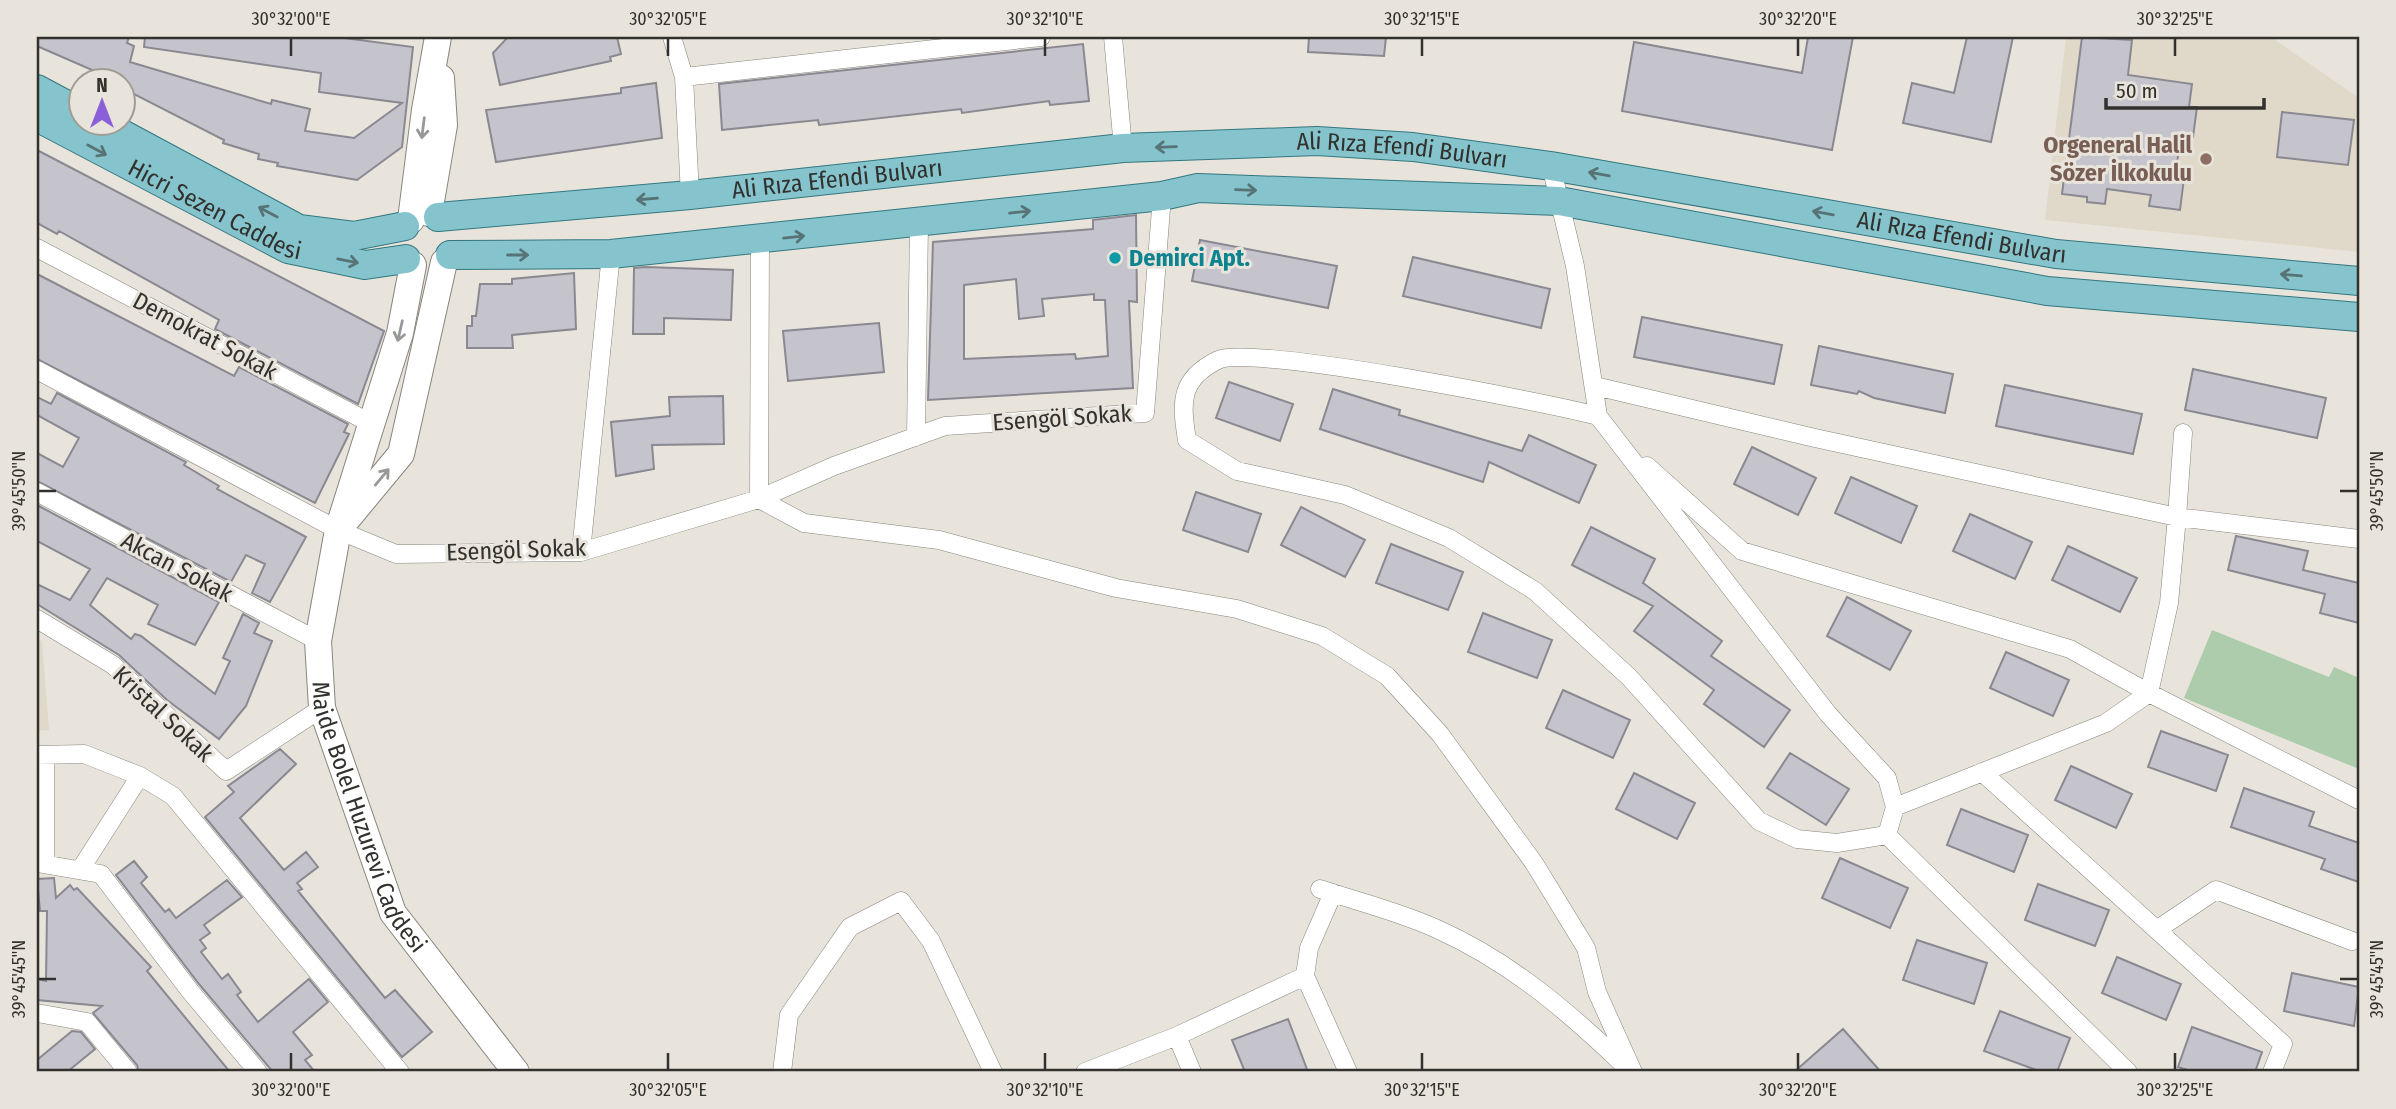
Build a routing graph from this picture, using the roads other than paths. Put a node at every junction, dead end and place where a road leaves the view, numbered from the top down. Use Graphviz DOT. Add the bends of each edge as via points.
graph roads {
  1 [pos="439,37"];
  2 [pos="672,37"];
  3 [pos="1041,37"];
  4 [pos="1113,37"];
  5 [pos="684,77"];
  6 [pos="37,89"];
  7 [pos="66,105"];
  8 [pos="37,117"];
  9 [pos="126,136"];
  10 [pos="1123,148"];
  11 [pos="1551,166"];
  12 [pos="690,195"];
  13 [pos="1162,196"];
  14 [pos="1559,201"];
  15 [pos="421,219"];
  16 [pos="919,223"];
  17 [pos="760,240"];
  18 [pos="37,248"];
  19 [pos="611,254"];
  20 [pos="447,259"];
  21 [pos="410,262"];
  22 [pos="2359,281"];
  23 [pos="2359,317"];
  24 [pos="37,370"];
  25 [pos="1595,386"];
  26 [pos="1598,416"];
  27 [pos="372,424"];
  28 [pos="2183,433"];
  29 [pos="1613,436"];
  30 [pos="916,437"];
  31 [pos="37,492"];
  32 [pos="759,499"];
  33 [pos="2177,517"];
  34 [pos="338,530"];
  35 [pos="2359,539"];
  36 [pos="581,552"];
  37 [pos="37,619"];
  38 [pos="318,641"];
  39 [pos="2149,693"];
  40 [pos="322,708"];
  41 [pos="41,755"];
  42 [pos="1982,772"];
  43 [pos="140,776"];
  44 [pos="2359,800"];
  45 [pos="1895,807"];
  46 [pos="1887,835"];
  47 [pos="41,862"];
  48 [pos="80,870"];
  49 [pos="2158,929"];
  50 [pos="2352,941"];
  51 [pos="1305,976"];
  52 [pos="37,1013"];
  53 [pos="1177,1035"];
  54 [pos="128,1072"];
  55 [pos="258,1072"];
  56 [pos="400,1072"];
  57 [pos="516,1072"];
  58 [pos="782,1072"];
  59 [pos="993,1072"];
  60 [pos="1085,1072"];
  61 [pos="1192,1072"];
  62 [pos="1348,1072"];
  63 [pos="1632,1072"];
  64 [pos="2128,1072"];
  65 [pos="2272,1072"];
  1 -- 15 [label="main road" via="444,125"];
  2 -- 5 [label="street"];
  3 -- 5 [label="street"];
  4 -- 10 [label="street"];
  5 -- 12 [label="street"];
  6 -- 7 [label="main road"];
  8 -- 21 [label="main road, Hicri Sezen Caddesi, one-way" via="288,249 365,265"];
  15 -- 9 [label="main road, Ali Rıza Efendi Bulvarı, one-way" via="354,236 299,229"];
  11 -- 10 [label="main road, Ali Rıza Efendi Bulvarı, one-way" via="1413,148 1317,142"];
  10 -- 12 [label="main road, Ali Rıza Efendi Bulvarı"];
  11 -- 14 [label="street"];
  22 -- 11 [label="main road, Ali Rıza Efendi Bulvarı, one-way" via="2056,254"];
  12 -- 15 [label="main road, Ali Rıza Efendi Bulvarı, one-way"];
  13 -- 14 [label="main road, Ali Rıza Efendi Bulvarı, one-way" via="1198,188"];
  16 -- 13 [label="main road, Ali Rıza Efendi Bulvarı, one-way"];
  13 -- 30 [label="street, Esengöl Sokak" via="1145,412 944,426"];
  14 -- 23 [label="main road, Ali Rıza Efendi Bulvarı" via="2048,291"];
  14 -- 25 [label="street"];
  15 -- 20 [label="main road" via="451,230 454,239"];
  15 -- 21 [label="main road" via="400,244"];
  17 -- 16 [label="main road, Ali Rıza Efendi Bulvarı, one-way"];
  16 -- 30 [label="street"];
  17 -- 19 [label="main road, Ali Rıza Efendi Bulvarı"];
  17 -- 32 [label="street"];
  18 -- 27 [label="street, Demokrat Sokak"];
  20 -- 19 [label="main road, Ali Rıza Efendi Bulvarı, one-way"];
  19 -- 36 [label="street"];
  20 -- 21 [label="main road" via="429,268"];
  34 -- 20 [label="main road, Maide Bolel Huzurevi Caddesi, one-way" via="401,454"];
  21 -- 27 [label="main road, Maide Bolel Huzurevi Caddesi, one-way" via="400,333"];
  24 -- 34 [label="street, Esengöl Sokak"];
  25 -- 26 [label="street"];
  25 -- 33 [label="street"];
  26 -- 29 [label="street"];
  26 -- 46 [label="street" via="1287,360 1220,358 1192,376 1181,405 1187,440 1237,471 1345,495 1449,538 1535,591 1629,677 1759,821 1797,839 1837,843"];
  27 -- 34 [label="main road, Maide Bolel Huzurevi Caddesi"];
  28 -- 33 [label="street"];
  29 -- 39 [label="street" via="1742,551 2070,649"];
  29 -- 45 [label="street" via="1828,714 1887,778"];
  30 -- 32 [label="street, Esengöl Sokak"];
  31 -- 38 [label="street, Akcan Sokak"];
  32 -- 36 [label="street, Esengöl Sokak"];
  32 -- 63 [label="street" via="804,523 939,540 1116,588 1237,609 1322,636 1387,676 1440,734 1534,863 1586,948 1597,992"];
  33 -- 35 [label="street"];
  33 -- 39 [label="street" via="2169,603"];
  34 -- 36 [label="street, Esengöl Sokak" via="396,554"];
  34 -- 38 [label="main road, Maide Bolel Huzurevi Caddesi"];
  37 -- 40 [label="street, Kristal Sokak" via="113,665 226,772"];
  38 -- 40 [label="main road, Maide Bolel Huzurevi Caddesi"];
  39 -- 42 [label="street" via="2106,723"];
  39 -- 44 [label="street"];
  40 -- 57 [label="main road, Maide Bolel Huzurevi Caddesi" via="393,913"];
  41 -- 43 [label="street" via="84,754"];
  41 -- 47 [label="street"];
  42 -- 45 [label="street"];
  42 -- 49 [label="street"];
  43 -- 48 [label="street"];
  43 -- 56 [label="street" via="173,796"];
  45 -- 46 [label="street"];
  46 -- 64 [label="street"];
  47 -- 48 [label="street"];
  48 -- 55 [label="street" via="101,874"];
  49 -- 50 [label="street" via="2216,890"];
  49 -- 65 [label="street" via="2283,1044"];
  51 -- 53 [label="street"];
  51 -- 62 [label="street"];
  51 -- 63 [label="street" via="1326,891 1437,929 1517,973 1576,1019"];
  52 -- 54 [label="street" via="87,1022"];
  53 -- 60 [label="street"];
  53 -- 61 [label="street"];
  58 -- 59 [label="street" via="789,1015 827,960 850,927 901,901 931,941"];
}
